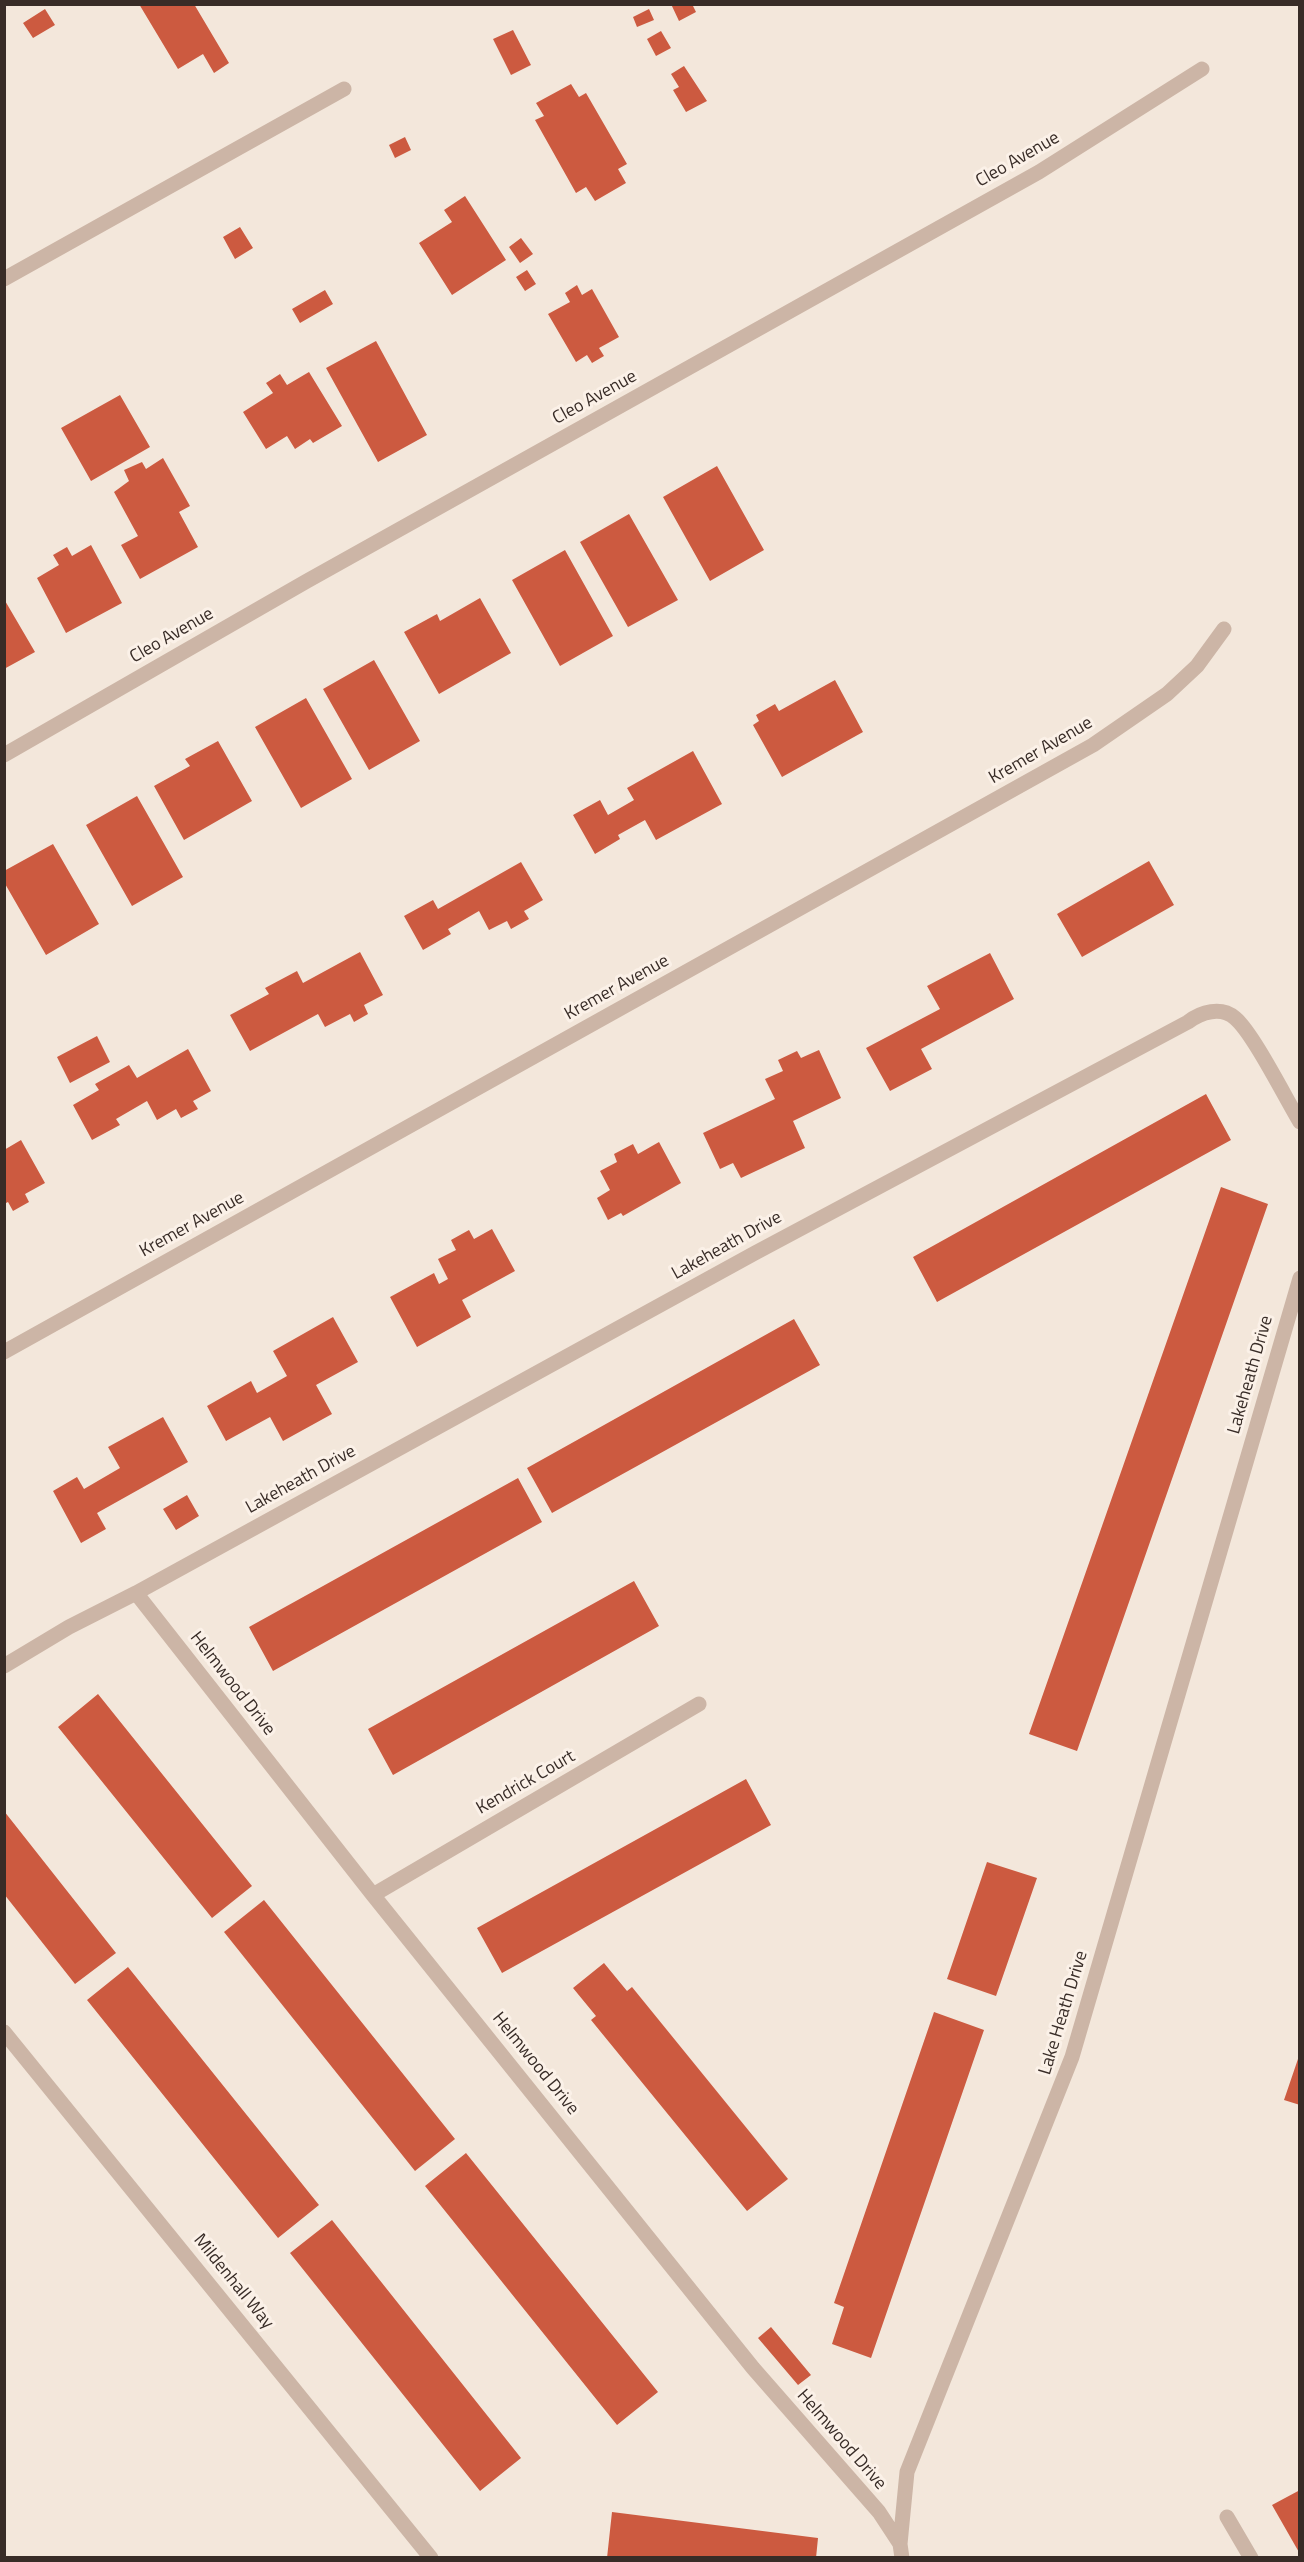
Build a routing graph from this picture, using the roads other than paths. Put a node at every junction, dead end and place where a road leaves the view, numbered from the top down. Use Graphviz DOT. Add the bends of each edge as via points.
graph roads {
  1 [pos="1202,69"];
  2 [pos="344,88"];
  3 [pos="4,279"];
  4 [pos="1224,629"];
  5 [pos="4,755"];
  6 [pos="1299,1122"];
  7 [pos="1299,1278"];
  8 [pos="4,1352"];
  9 [pos="1240,1482"];
  10 [pos="136,1593"];
  11 [pos="4,1666"];
  12 [pos="699,1704"];
  13 [pos="373,1895"];
  14 [pos="4,2032"];
  15 [pos="1227,2517"];
  16 [pos="901,2551"];
  17 [pos="431,2558"];
  18 [pos="1251,2558"];
  1 -- 5 [label="street, Cleo Avenue" via="1039,172"];
  2 -- 3 [label="street"];
  4 -- 8 [label="street, Kremer Avenue" via="1197,666 1167,694 1093,745"];
  6 -- 10 [label="street, Lakeheath Drive" via="1234,1017 1216,1011 1198,1014"];
  7 -- 9 [label="street, Lakeheath Drive"];
  9 -- 16 [label="street, Lake Heath Drive" via="1072,2058 907,2472"];
  10 -- 11 [label="street"];
  10 -- 13 [label="street, Helmwood Drive"];
  12 -- 13 [label="street, Kendrick Court"];
  13 -- 16 [label="street, Helmwood Drive" via="746,2359 855,2483"];
  14 -- 17 [label="street, Mildenhall Way"];
  15 -- 18 [label="street"];
}
